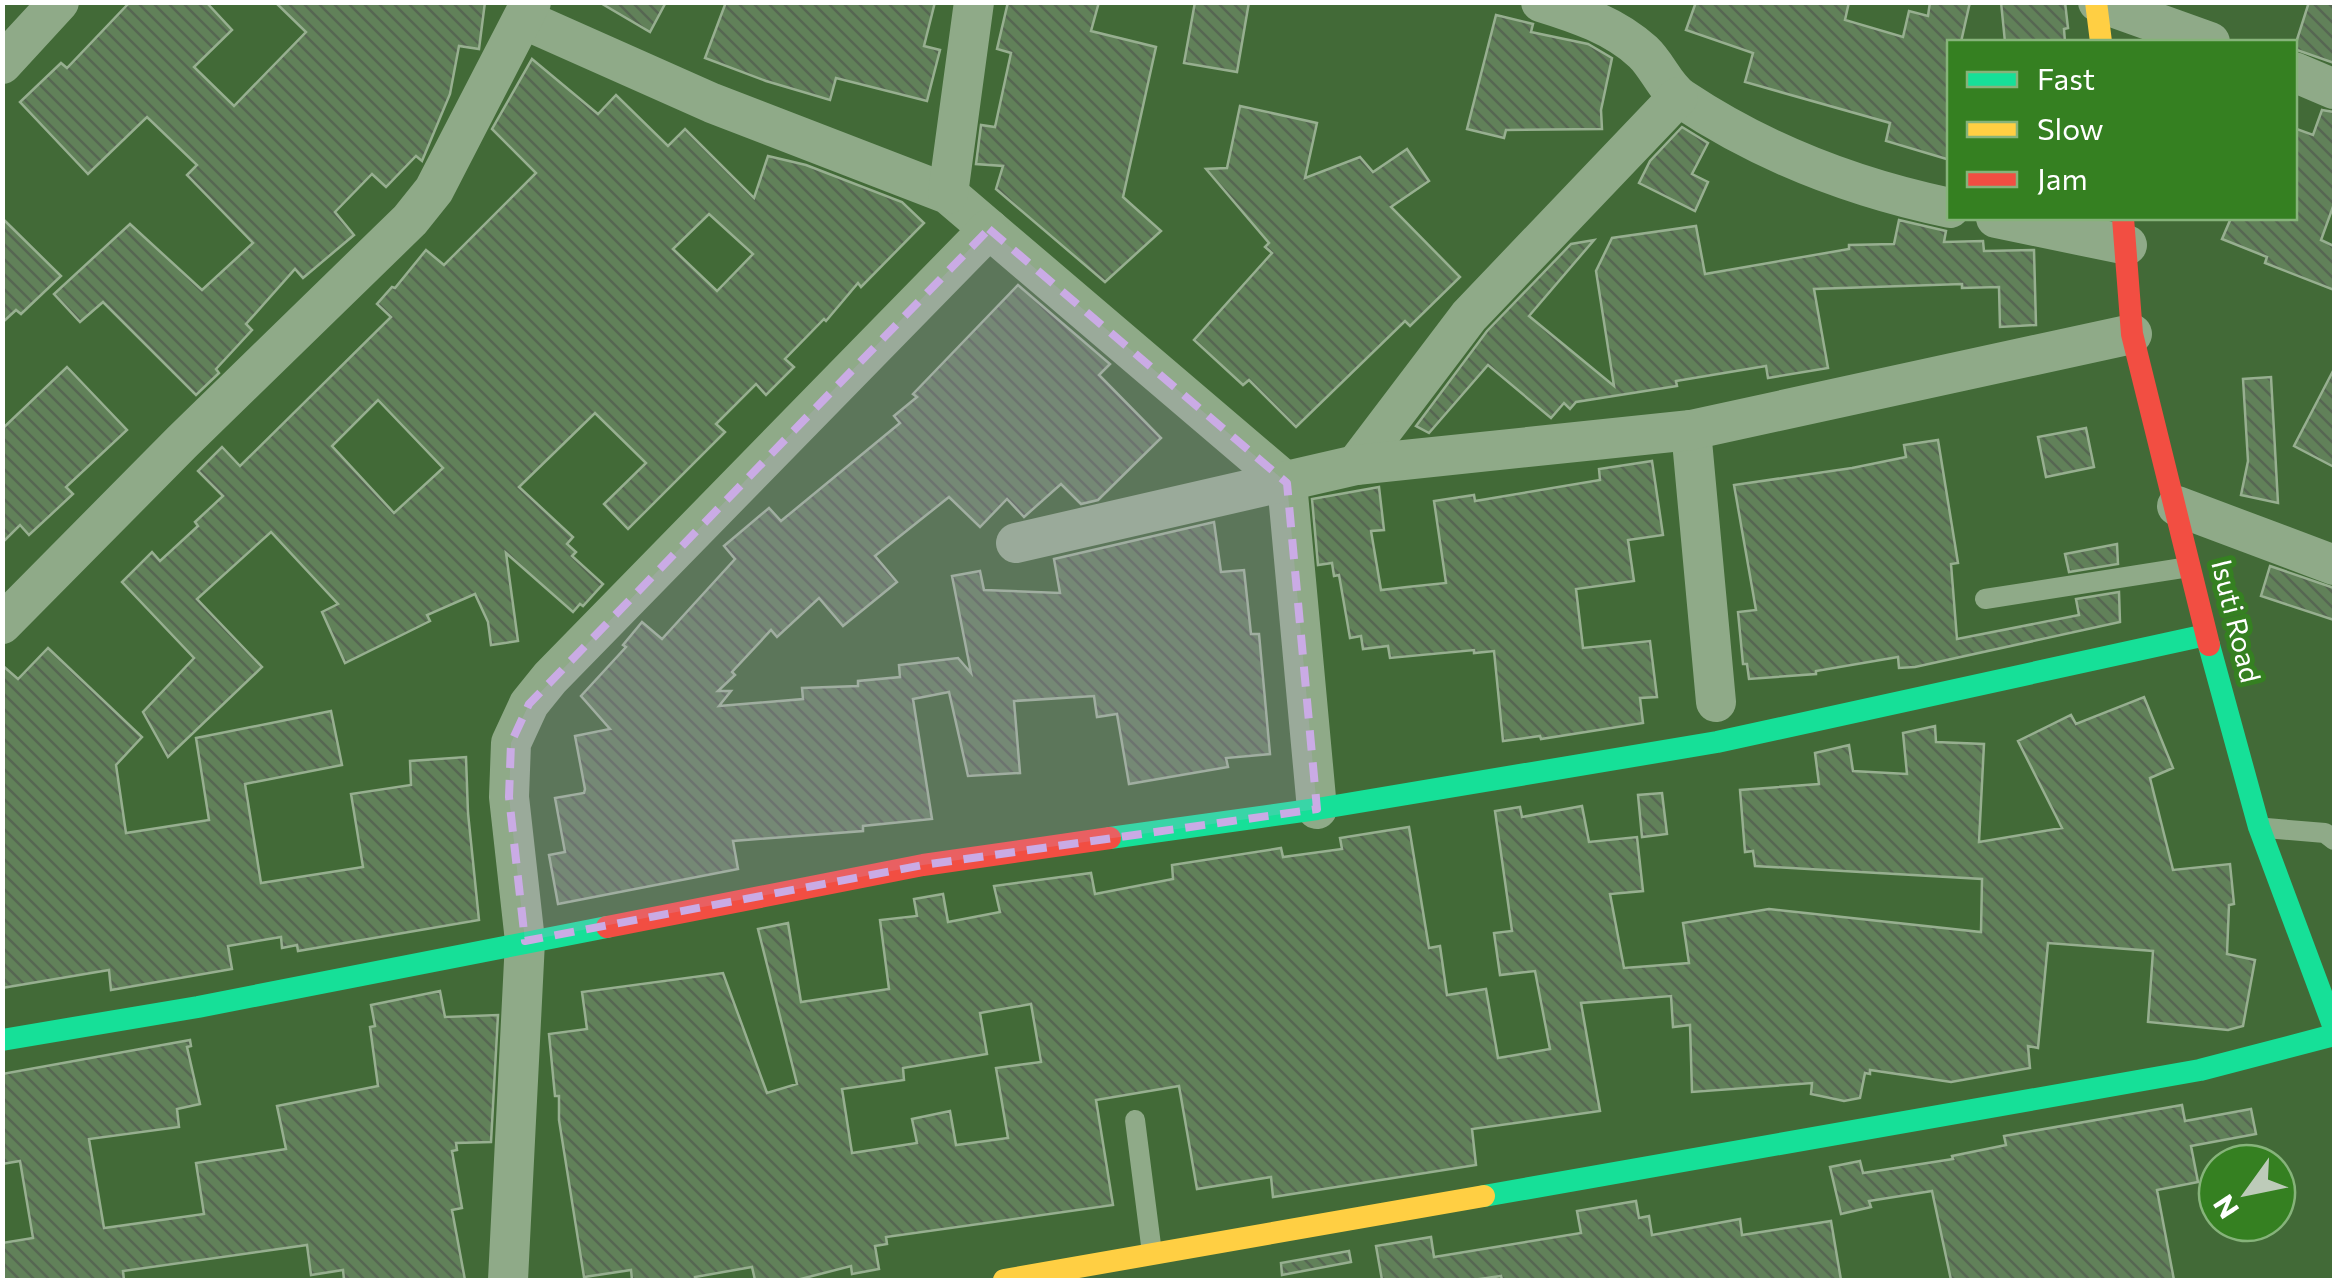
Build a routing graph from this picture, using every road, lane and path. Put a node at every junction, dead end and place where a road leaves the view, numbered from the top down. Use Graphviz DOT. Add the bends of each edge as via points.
graph roads {
  1 [pos="60,2"];
  2 [pos="974,2"];
  3 [pos="1541,2"];
  4 [pos="2097,2"];
  5 [pos="527,11"];
  6 [pos="2101,40"];
  7 [pos="2204,40"];
  8 [pos="5,57"];
  9 [pos="2297,73"];
  10 [pos="2334,88"];
  11 [pos="1678,97"];
  12 [pos="948,194"];
  13 [pos="1947,207"];
  14 [pos="2016,220"];
  15 [pos="988,229"];
  16 [pos="2125,231"];
  17 [pos="2132,334"];
  18 [pos="1691,430"];
  19 [pos="1356,465"];
  20 [pos="1287,483"];
  21 [pos="2177,506"];
  22 [pos="1016,544"];
  23 [pos="2334,565"];
  24 [pos="2191,567"];
  25 [pos="1985,599"];
  26 [pos="2,624"];
  27 [pos="2206,635"];
  28 [pos="1716,702"];
  29 [pos="1317,809"];
  30 [pos="2259,827"];
  31 [pos="2334,840"];
  32 [pos="525,941"];
  33 [pos="2334,1031"];
  34 [pos="2,1040"];
  35 [pos="1135,1120"];
  36 [pos="1152,1255"];
  37 [pos="1080,1274"];
  38 [pos="508,1280"];
  39 [pos="1004,1280"];
  1 -- 8 [label="street"];
  2 -- 12 [label="street"];
  3 -- 11 [label="street" via="1582,15 1643,52"];
  4 -- 6 [label="street"];
  4 -- 7 [label="street"];
  5 -- 12 [label="street" via="712,103"];
  5 -- 26 [label="street" via="434,190 410,220"];
  9 -- 10 [label="street"];
  11 -- 13 [label="street" via="1774,152"];
  11 -- 19 [label="street" via="1469,316"];
  12 -- 15 [label="street"];
  14 -- 16 [label="street"];
  15 -- 20 [label="street"];
  15 -- 32 [label="street" via="529,704 510,743 509,797"];
  16 -- 17 [label="street, Isuti Road"];
  17 -- 18 [label="street"];
  17 -- 21 [label="street, Isuti Road"];
  18 -- 19 [label="street"];
  18 -- 28 [label="street"];
  19 -- 20 [label="street"];
  20 -- 22 [label="street"];
  20 -- 29 [label="street"];
  21 -- 23 [label="street"];
  21 -- 24 [label="street, Isuti Road"];
  24 -- 25 [label="lane"];
  24 -- 27 [label="street, Isuti Road"];
  27 -- 29 [label="street" via="1717,742"];
  27 -- 30 [label="street, Isuti Road"];
  29 -- 32 [label="street" via="924,865"];
  30 -- 31 [label="lane" via="2324,833"];
  30 -- 33 [label="street, Isuti Road"];
  32 -- 34 [label="street"];
  32 -- 38 [label="street"];
  33 -- 36 [label="street" via="2200,1070"];
  35 -- 36 [label="lane"];
  36 -- 37 [label="street"];
  37 -- 39 [label="street"];
}
